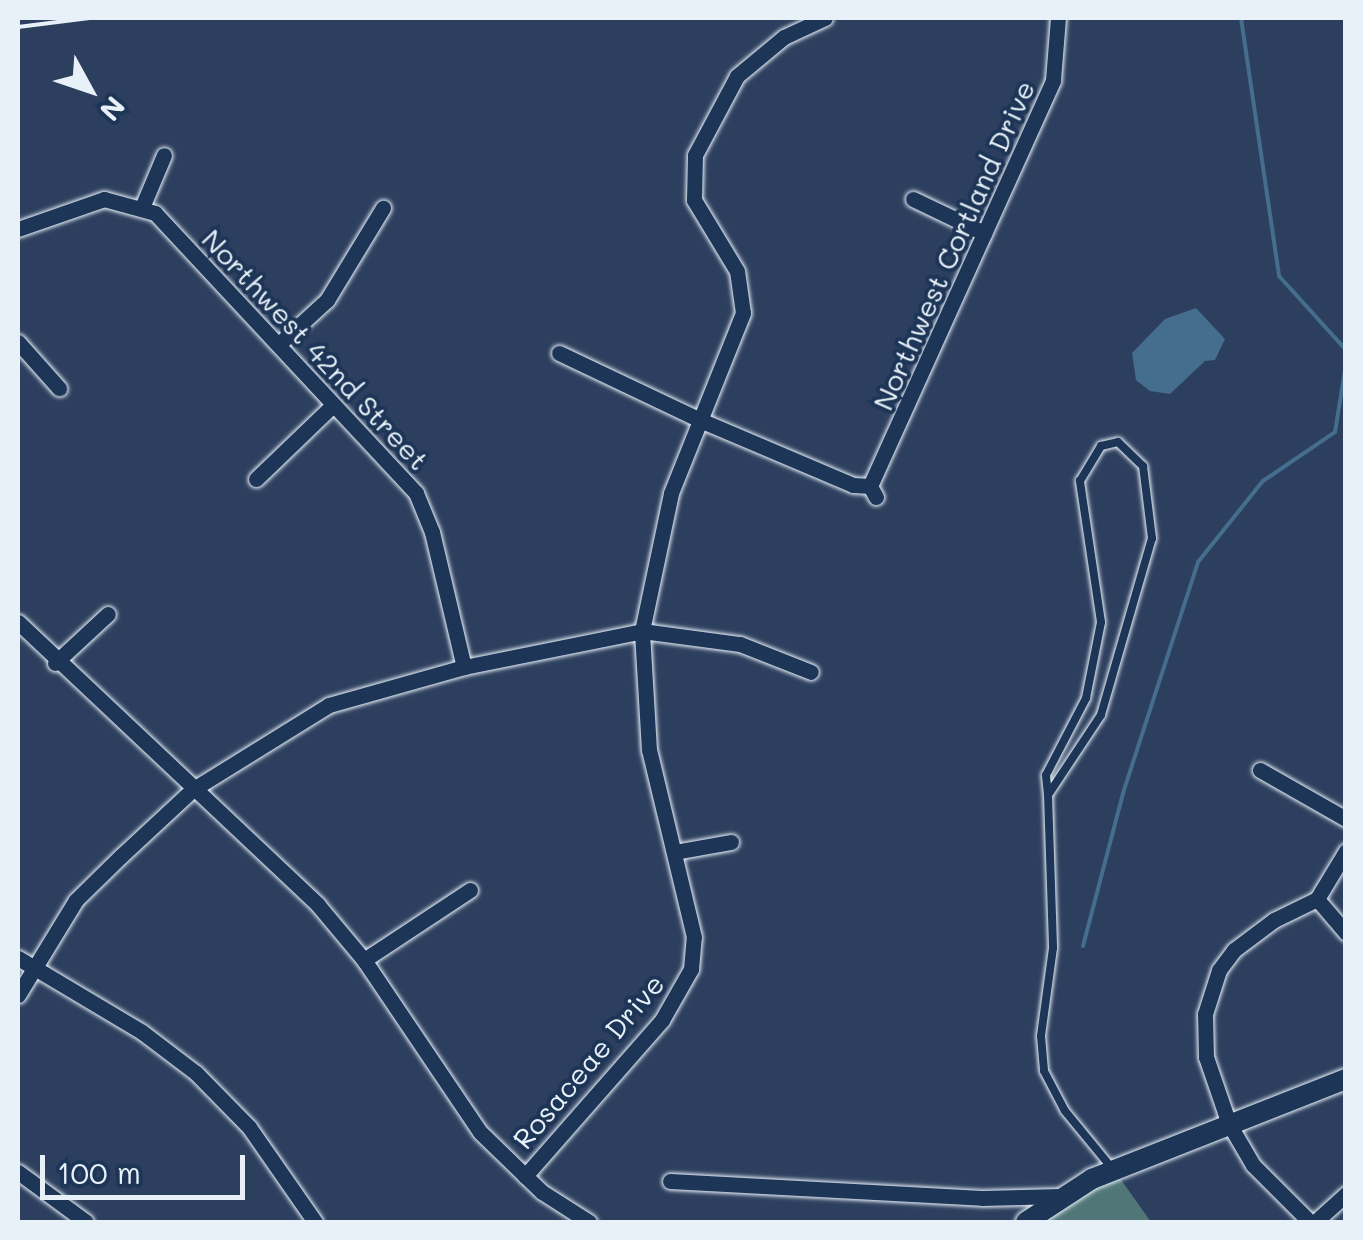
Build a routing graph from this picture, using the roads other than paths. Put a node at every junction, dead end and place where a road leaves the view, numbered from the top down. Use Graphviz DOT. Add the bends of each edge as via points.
graph roads {
  1 [pos="825,18"];
  2 [pos="1058,18"];
  3 [pos="164,155"];
  4 [pos="913,200"];
  5 [pos="142,204"];
  6 [pos="384,208"];
  7 [pos="18,228"];
  8 [pos="984,233"];
  9 [pos="18,342"];
  10 [pos="279,344"];
  11 [pos="559,353"];
  12 [pos="59,388"];
  13 [pos="333,405"];
  14 [pos="700,420"];
  15 [pos="256,479"];
  16 [pos="108,614"];
  17 [pos="18,622"];
  18 [pos="642,631"];
  19 [pos="55,662"];
  20 [pos="464,667"];
  21 [pos="811,672"];
  22 [pos="1260,770"];
  23 [pos="192,790"];
  24 [pos="1048,794"];
  25 [pos="1346,818"];
  26 [pos="731,842"];
  27 [pos="1346,851"];
  28 [pos="674,852"];
  29 [pos="470,890"];
  30 [pos="1317,899"];
  31 [pos="1346,933"];
  32 [pos="18,958"];
  33 [pos="364,960"];
  34 [pos="32,968"];
  35 [pos="18,995"];
  36 [pos="1346,1079"];
  37 [pos="1229,1124"];
  38 [pos="1114,1170"];
  39 [pos="18,1172"];
  40 [pos="525,1176"];
  41 [pos="670,1181"];
  42 [pos="1346,1194"];
  43 [pos="1060,1196"];
  44 [pos="86,1222"];
  45 [pos="315,1222"];
  46 [pos="589,1222"];
  47 [pos="1026,1222"];
  48 [pos="1313,1222"];
  1 -- 14 [label="street" via="784,37 737,76 695,155 694,200 736,270 743,313"];
  2 -- 8 [label="street, Northwest Cortland Drive" via="1052,80"];
  3 -- 5 [label="street"];
  4 -- 8 [label="street"];
  5 -- 7 [label="street" via="104,199"];
  5 -- 10 [label="street, Northwest 42nd Street"];
  6 -- 10 [label="street" via="327,300"];
  8 -- 14 [label="street, Northwest Cortland Drive" via="874,492"];
  9 -- 12 [label="street"];
  10 -- 13 [label="street, Northwest 42nd Street"];
  11 -- 14 [label="street, Northwest Cortland Drive"];
  13 -- 15 [label="street"];
  13 -- 20 [label="street, Northwest 42nd Street" via="426,510"];
  14 -- 18 [label="street" via="658,539"];
  16 -- 19 [label="street"];
  17 -- 19 [label="street"];
  18 -- 20 [label="street"];
  18 -- 21 [label="street" via="740,644"];
  18 -- 28 [label="street" via="649,750"];
  19 -- 23 [label="street"];
  20 -- 23 [label="street" via="328,706"];
  22 -- 25 [label="street"];
  23 -- 33 [label="street" via="300,887"];
  23 -- 34 [label="street" via="76,900"];
  24 -- 24 [label="lane" via="1102,715 1152,538 1143,466 1118,442 1101,446 1080,481 1101,622 1086,698 1046,775"];
  24 -- 38 [label="lane" via="1053,948 1041,1036 1044,1071 1065,1110"];
  26 -- 28 [label="street"];
  27 -- 30 [label="street"];
  28 -- 40 [label="street, Rosaceae Drive" via="694,937 688,978 662,1020"];
  29 -- 33 [label="street"];
  30 -- 31 [label="street"];
  30 -- 37 [label="street" via="1253,933 1214,982 1205,1014 1206,1057"];
  32 -- 34 [label="street"];
  33 -- 40 [label="street" via="480,1132"];
  34 -- 35 [label="street"];
  34 -- 45 [label="street" via="142,1032 196,1073 249,1126"];
  36 -- 37 [label="street"];
  37 -- 38 [label="street"];
  37 -- 48 [label="street" via="1252,1165"];
  38 -- 43 [label="street"];
  39 -- 44 [label="street"];
  40 -- 46 [label="street"];
  41 -- 43 [label="street"];
  42 -- 48 [label="street"];
  43 -- 47 [label="street"];
}
